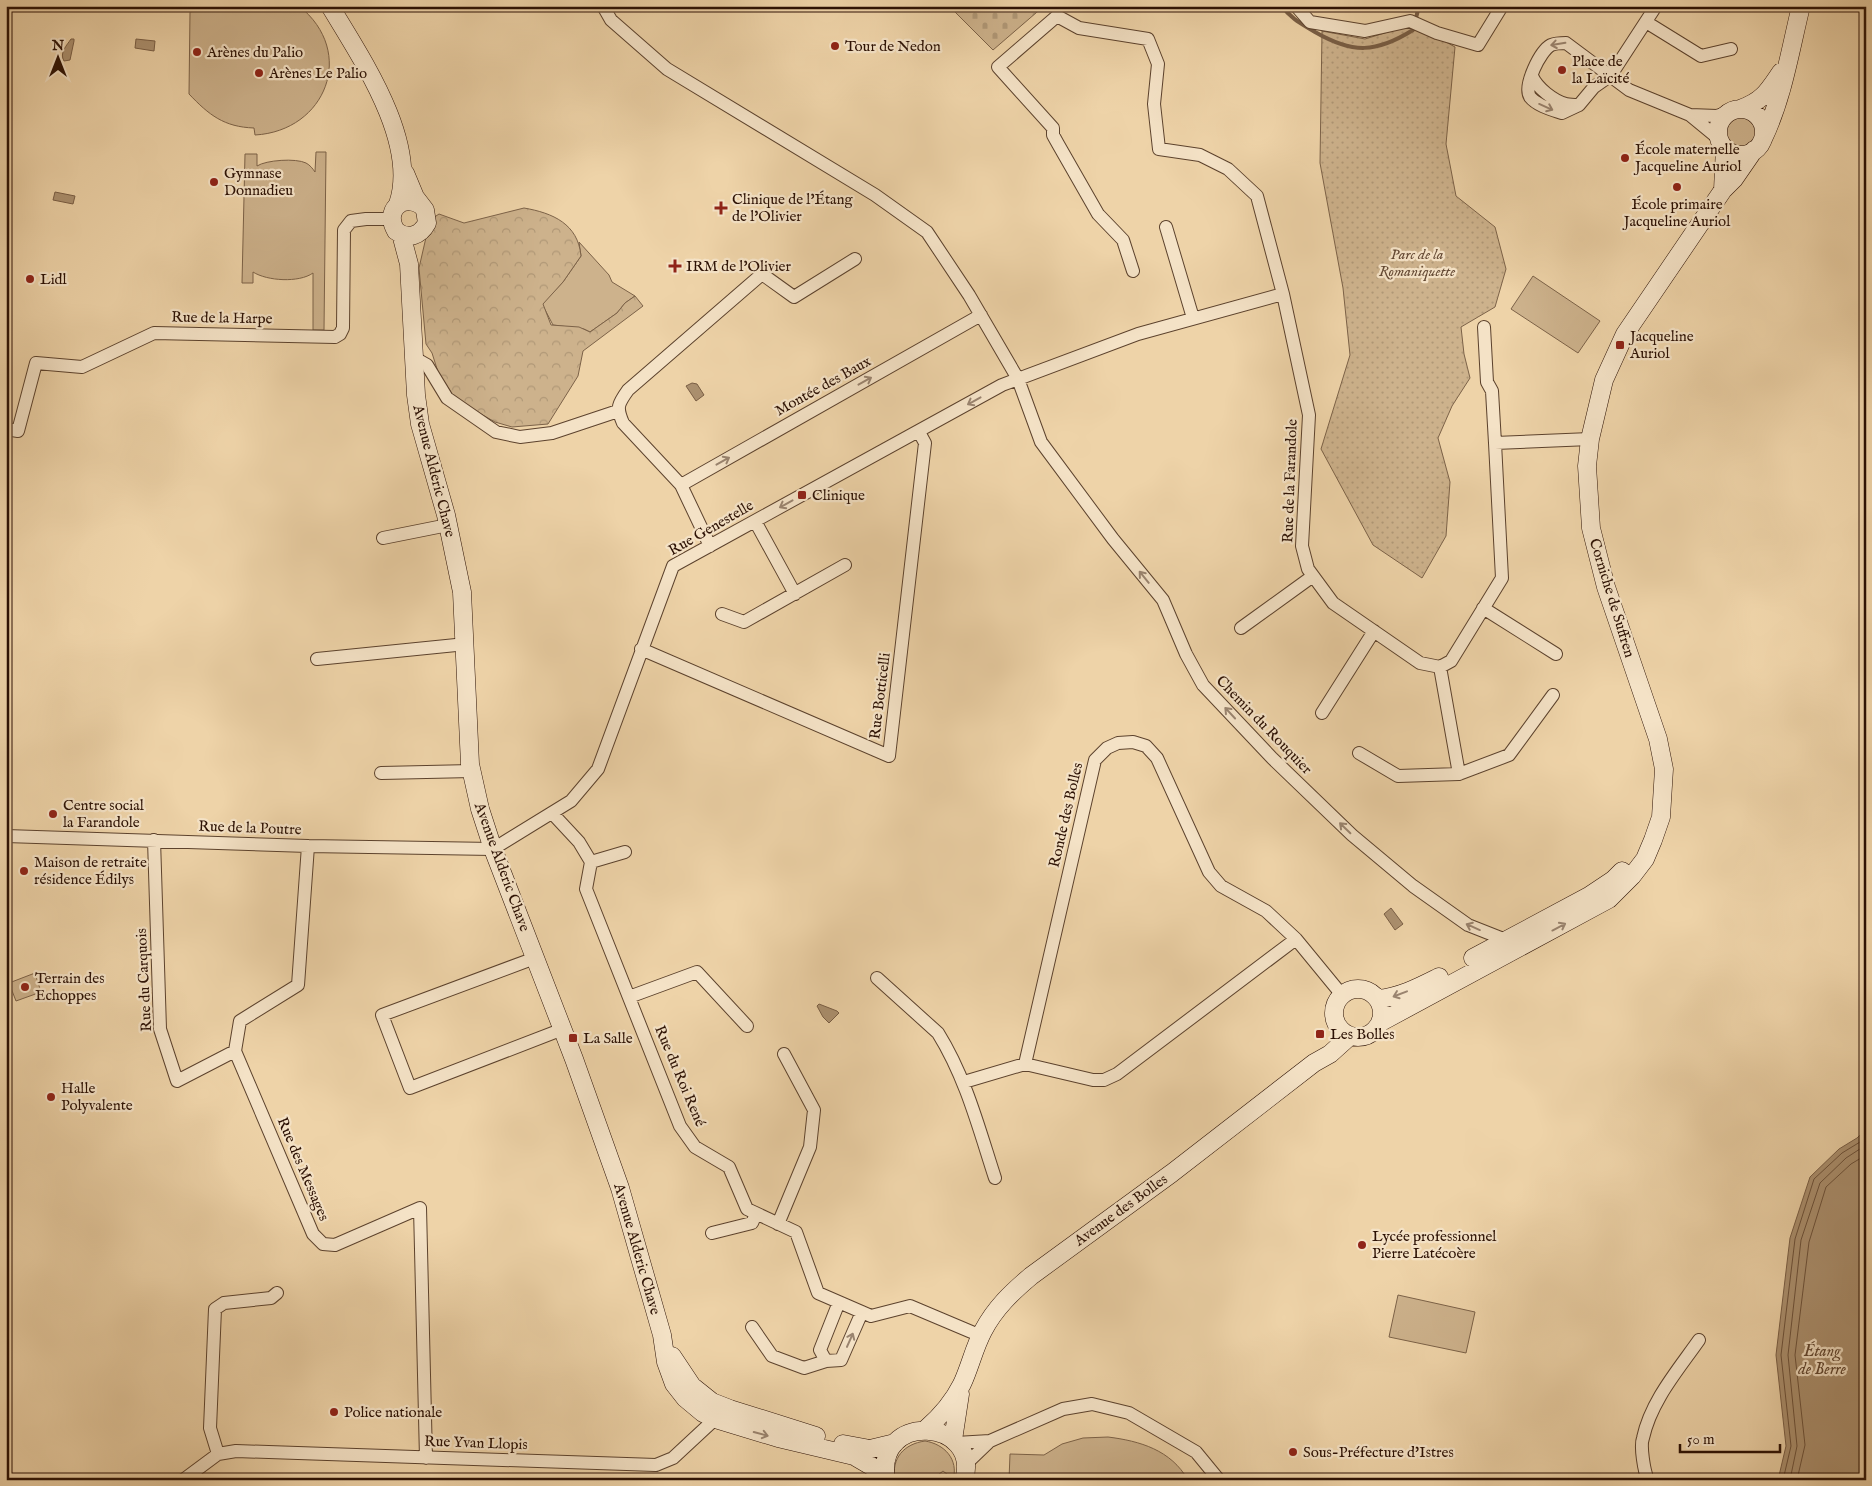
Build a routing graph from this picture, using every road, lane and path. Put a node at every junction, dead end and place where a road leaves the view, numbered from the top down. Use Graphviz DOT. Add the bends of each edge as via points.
graph roads {
  1 [pos="330,6"];
  2 [pos="603,6"];
  3 [pos="1296,6"];
  4 [pos="1502,6"];
  5 [pos="1656,6"];
  6 [pos="1801,6"];
  7 [pos="1646,22"];
  8 [pos="1731,49"];
  9 [pos="1787,63"];
  10 [pos="1611,75"];
  11 [pos="1734,111"];
  12 [pos="1690,115"];
  13 [pos="1721,143"];
  14 [pos="1759,144"];
  15 [pos="402,164"];
  16 [pos="1723,190"];
  17 [pos="421,205"];
  18 [pos="395,212"];
  19 [pos="1166,227"];
  20 [pos="419,233"];
  21 [pos="401,234"];
  22 [pos="855,258"];
  23 [pos="409,264"];
  24 [pos="1133,271"];
  25 [pos="1283,294"];
  26 [pos="981,316"];
  27 [pos="1194,318"];
  28 [pos="1484,327"];
  29 [pos="413,357"];
  30 [pos="1018,379"];
  31 [pos="618,411"];
  32 [pos="6,429"];
  33 [pos="919,432"];
  34 [pos="1590,439"];
  35 [pos="1495,443"];
  36 [pos="681,484"];
  37 [pos="755,521"];
  38 [pos="448,525"];
  39 [pos="383,538"];
  40 [pos="710,546"];
  41 [pos="845,565"];
  42 [pos="1313,576"];
  43 [pos="795,594"];
  44 [pos="1483,608"];
  45 [pos="722,614"];
  46 [pos="1241,628"];
  47 [pos="1374,631"];
  48 [pos="466,644"];
  49 [pos="641,649"];
  50 [pos="1556,654"];
  51 [pos="317,659"];
  52 [pos="1440,668"];
  53 [pos="1553,695"];
  54 [pos="1322,713"];
  55 [pos="1359,753"];
  56 [pos="472,771"];
  57 [pos="380,773"];
  58 [pos="1459,774"];
  59 [pos="552,813"];
  60 [pos="6,836"];
  61 [pos="154,840"];
  62 [pos="308,846"];
  63 [pos="493,849"];
  64 [pos="625,852"];
  65 [pos="590,862"];
  66 [pos="1296,940"];
  67 [pos="1511,945"];
  68 [pos="535,958"];
  69 [pos="877,978"];
  70 [pos="1342,995"];
  71 [pos="629,997"];
  72 [pos="1378,999"];
  73 [pos="1381,1022"];
  74 [pos="747,1026"];
  75 [pos="563,1030"];
  76 [pos="1343,1030"];
  77 [pos="235,1051"];
  78 [pos="784,1054"];
  79 [pos="1025,1064"];
  80 [pos="964,1082"];
  81 [pos="995,1178"];
  82 [pos="756,1214"];
  83 [pos="778,1224"];
  84 [pos="712,1233"];
  85 [pos="277,1293"];
  86 [pos="839,1302"];
  87 [pos="862,1312"];
  88 [pos="752,1326"];
  89 [pos="981,1336"];
  90 [pos="1699,1340"];
  91 [pos="826,1361"];
  92 [pos="962,1384"];
  93 [pos="719,1412"];
  94 [pos="926,1429"];
  95 [pos="954,1441"];
  96 [pos="990,1441"];
  97 [pos="895,1443"];
  98 [pos="218,1454"];
  99 [pos="426,1458"];
  100 [pos="965,1472"];
  101 [pos="886,1479"];
  102 [pos="183,1480"];
  103 [pos="1219,1480"];
  104 [pos="1648,1480"];
  1 -- 15 [label="main road" via="378,88 394,128"];
  2 -- 26 [label="street, Chemin du Rouquier" via="611,20 667,69 875,195 927,232"];
  3 -- 4 [label="street" via="1310,22 1364,31 1410,21 1437,33 1478,44"];
  5 -- 7 [label="street"];
  6 -- 9 [label="main road, Corniche de Suffren"];
  7 -- 8 [label="street" via="1701,56"];
  7 -- 10 [label="street"];
  9 -- 11 [label="main road, Corniche de Suffren" via="1760,99"];
  9 -- 14 [label="main road, Corniche de Suffren" via="1773,119"];
  10 -- 10 [label="street, one-way" via="1566,42 1549,46 1539,57 1528,81 1528,91 1531,98 1562,113 1579,105 1594,86"];
  10 -- 12 [label="street" via="1630,90"];
  11 -- 12 [label="street" via="1717,116"];
  11 -- 13 [label="main road" via="1719,124"];
  11 -- 14 [label="main road" via="1754,113 1759,118 1763,124"];
  12 -- 13 [label="street"];
  13 -- 14 [label="main road" via="1736,154 1749,153"];
  13 -- 16 [label="main road"];
  14 -- 16 [label="main road, Corniche de Suffren"];
  15 -- 17 [label="main road"];
  15 -- 18 [label="main road" via="402,192"];
  16 -- 34 [label="main road, Corniche de Suffren" via="1625,334 1604,380"];
  17 -- 18 [label="main road" via="410,201"];
  17 -- 20 [label="main road" via="427,223"];
  18 -- 21 [label="main road" via="396,231"];
  18 -- 32 [label="street, Rue de la Harpe" via="351,221 344,230 343,328 335,337 154,333 82,367 36,363 18,431"];
  19 -- 27 [label="street"];
  20 -- 21 [label="main road" via="414,236"];
  20 -- 23 [label="main road, Avenue Alderic Chave"];
  21 -- 23 [label="main road, Avenue Alderic Chave"];
  22 -- 31 [label="street" via="794,297 762,274 628,390"];
  23 -- 29 [label="main road, Avenue Alderic Chave"];
  24 -- 25 [label="street, Rue de la Farandole" via="1123,240 1098,214 1053,135 1053,128 998,67 1057,16 1079,28 1148,39 1158,64 1154,104 1159,149 1200,155 1228,169 1257,196"];
  25 -- 27 [label="street"];
  25 -- 42 [label="street, Rue de la Farandole" via="1309,415 1302,546"];
  26 -- 30 [label="street, Chemin du Rouquier"];
  36 -- 26 [label="street, Montée des Baux, one-way"];
  27 -- 30 [label="street" via="1138,334"];
  28 -- 35 [label="street"];
  29 -- 31 [label="street" via="427,366 447,398 496,432 520,437 552,433"];
  29 -- 38 [label="main road, Avenue Alderic Chave" via="420,424"];
  30 -- 33 [label="street, Rue Genestelle, one-way"];
  67 -- 30 [label="street, Chemin du Rouquier, one-way" via="1468,925 1413,886 1352,835 1203,685 1163,600 1041,442"];
  31 -- 36 [label="street" via="623,423"];
  33 -- 37 [label="street, Rue Genestelle, one-way"];
  33 -- 49 [label="street, Rue Botticelli" via="925,443 889,756"];
  34 -- 35 [label="street"];
  34 -- 67 [label="main road, Corniche de Suffren" via="1587,466 1591,528 1606,587 1658,739 1664,769 1661,817 1645,859 1609,899"];
  35 -- 44 [label="street" via="1502,578"];
  36 -- 40 [label="street"];
  37 -- 40 [label="street, Rue Genestelle"];
  37 -- 43 [label="street"];
  38 -- 39 [label="street"];
  38 -- 48 [label="main road, Avenue Alderic Chave" via="462,592"];
  40 -- 49 [label="street, Rue Genestelle" via="673,566"];
  41 -- 43 [label="street"];
  42 -- 46 [label="street"];
  42 -- 47 [label="street, Rue de la Farandole" via="1334,603"];
  43 -- 45 [label="street" via="744,622"];
  44 -- 50 [label="street"];
  44 -- 52 [label="street" via="1450,660"];
  47 -- 52 [label="street, Rue de la Farandole" via="1420,663"];
  47 -- 54 [label="street"];
  48 -- 51 [label="street"];
  48 -- 56 [label="main road, Avenue Alderic Chave" via="466,710"];
  49 -- 59 [label="street, Rue Genestelle" via="598,769 570,801"];
  52 -- 58 [label="street"];
  53 -- 58 [label="street" via="1509,755"];
  55 -- 58 [label="street" via="1398,776"];
  56 -- 57 [label="street"];
  56 -- 63 [label="main road, Avenue Alderic Chave"];
  59 -- 63 [label="street, Rue Genestelle"];
  59 -- 65 [label="street" via="578,842"];
  60 -- 61 [label="street, Rue de la Poutre"];
  61 -- 62 [label="street, Rue de la Poutre"];
  61 -- 77 [label="street, Rue du Carquois" via="160,1029 177,1081"];
  62 -- 63 [label="street, Rue de la Poutre"];
  62 -- 77 [label="street" via="298,985 240,1022"];
  63 -- 68 [label="main road, Avenue Alderic Chave"];
  64 -- 65 [label="street"];
  65 -- 71 [label="street, Rue du Roi René" via="586,888"];
  66 -- 70 [label="street, Ronde des Bolles"];
  66 -- 79 [label="street" via="1117,1074 1104,1080"];
  66 -- 79 [label="street, Ronde des Bolles" via="1266,911 1221,886 1209,872 1157,758 1146,746 1133,742 1106,748 1096,760"];
  67 -- 72 [label="main road, one-way" via="1403,994"];
  67 -- 73 [label="main road"];
  68 -- 75 [label="main road, Avenue Alderic Chave"];
  68 -- 75 [label="street" via="382,1014 406,1078 410,1088"];
  69 -- 80 [label="street" via="938,1033"];
  70 -- 72 [label="main road" via="1358,989 1368,991"];
  70 -- 76 [label="main road" via="1334,1009"];
  71 -- 74 [label="street" via="696,972"];
  71 -- 82 [label="street, Rue du Roi René" via="680,1126 695,1147 729,1167 747,1209"];
  72 -- 73 [label="main road" via="1382,1008"];
  73 -- 76 [label="main road" via="1365,1036"];
  75 -- 93 [label="main road, Avenue Alderic Chave" via="620,1188 674,1384 703,1413"];
  76 -- 89 [label="main road, Avenue des Bolles" via="1330,1054 1031,1276 997,1308"];
  77 -- 99 [label="street, Rue des Messages" via="313,1234 323,1244 336,1245 420,1208"];
  78 -- 83 [label="street" via="814,1110 810,1146"];
  79 -- 80 [label="street"];
  80 -- 81 [label="street"];
  82 -- 83 [label="street, Rue du Roi René"];
  82 -- 84 [label="street" via="752,1223"];
  83 -- 86 [label="street, Rue du Roi René" via="796,1232 818,1293"];
  85 -- 98 [label="street" via="271,1298 224,1303 215,1309 210,1428"];
  86 -- 87 [label="street, Rue du Roi René"];
  86 -- 91 [label="street" via="820,1350"];
  87 -- 89 [label="street, Rue du Roi René" via="871,1316 910,1306"];
  91 -- 87 [label="street, one-way" via="841,1360"];
  88 -- 91 [label="street" via="772,1356 804,1368"];
  89 -- 92 [label="main road, Avenue des Bolles"];
  90 -- 104 [label="street" via="1656,1404 1642,1439"];
  92 -- 94 [label="main road, Avenue des Bolles" via="940,1417"];
  92 -- 95 [label="main road, Avenue des Bolles"];
  93 -- 97 [label="main road, Avenue Alderic Chave" via="856,1448 870,1449"];
  93 -- 99 [label="street, Rue Yvan Llopis" via="673,1458 656,1465"];
  93 -- 101 [label="main road, Avenue Alderic Chave, one-way" via="778,1438 854,1456 878,1470"];
  94 -- 95 [label="main road" via="942,1433"];
  94 -- 97 [label="main road, Avenue Alderic Chave" via="914,1431"];
  95 -- 96 [label="street"];
  95 -- 100 [label="main road" via="962,1451"];
  96 -- 100 [label="street"];
  96 -- 103 [label="street" via="1063,1409 1092,1404 1129,1412 1196,1452"];
  97 -- 101 [label="main road" via="886,1460"];
  98 -- 99 [label="street, Rue Yvan Llopis" via="236,1451"];
  98 -- 102 [label="street, Rue Yvan Llopis"];
}
